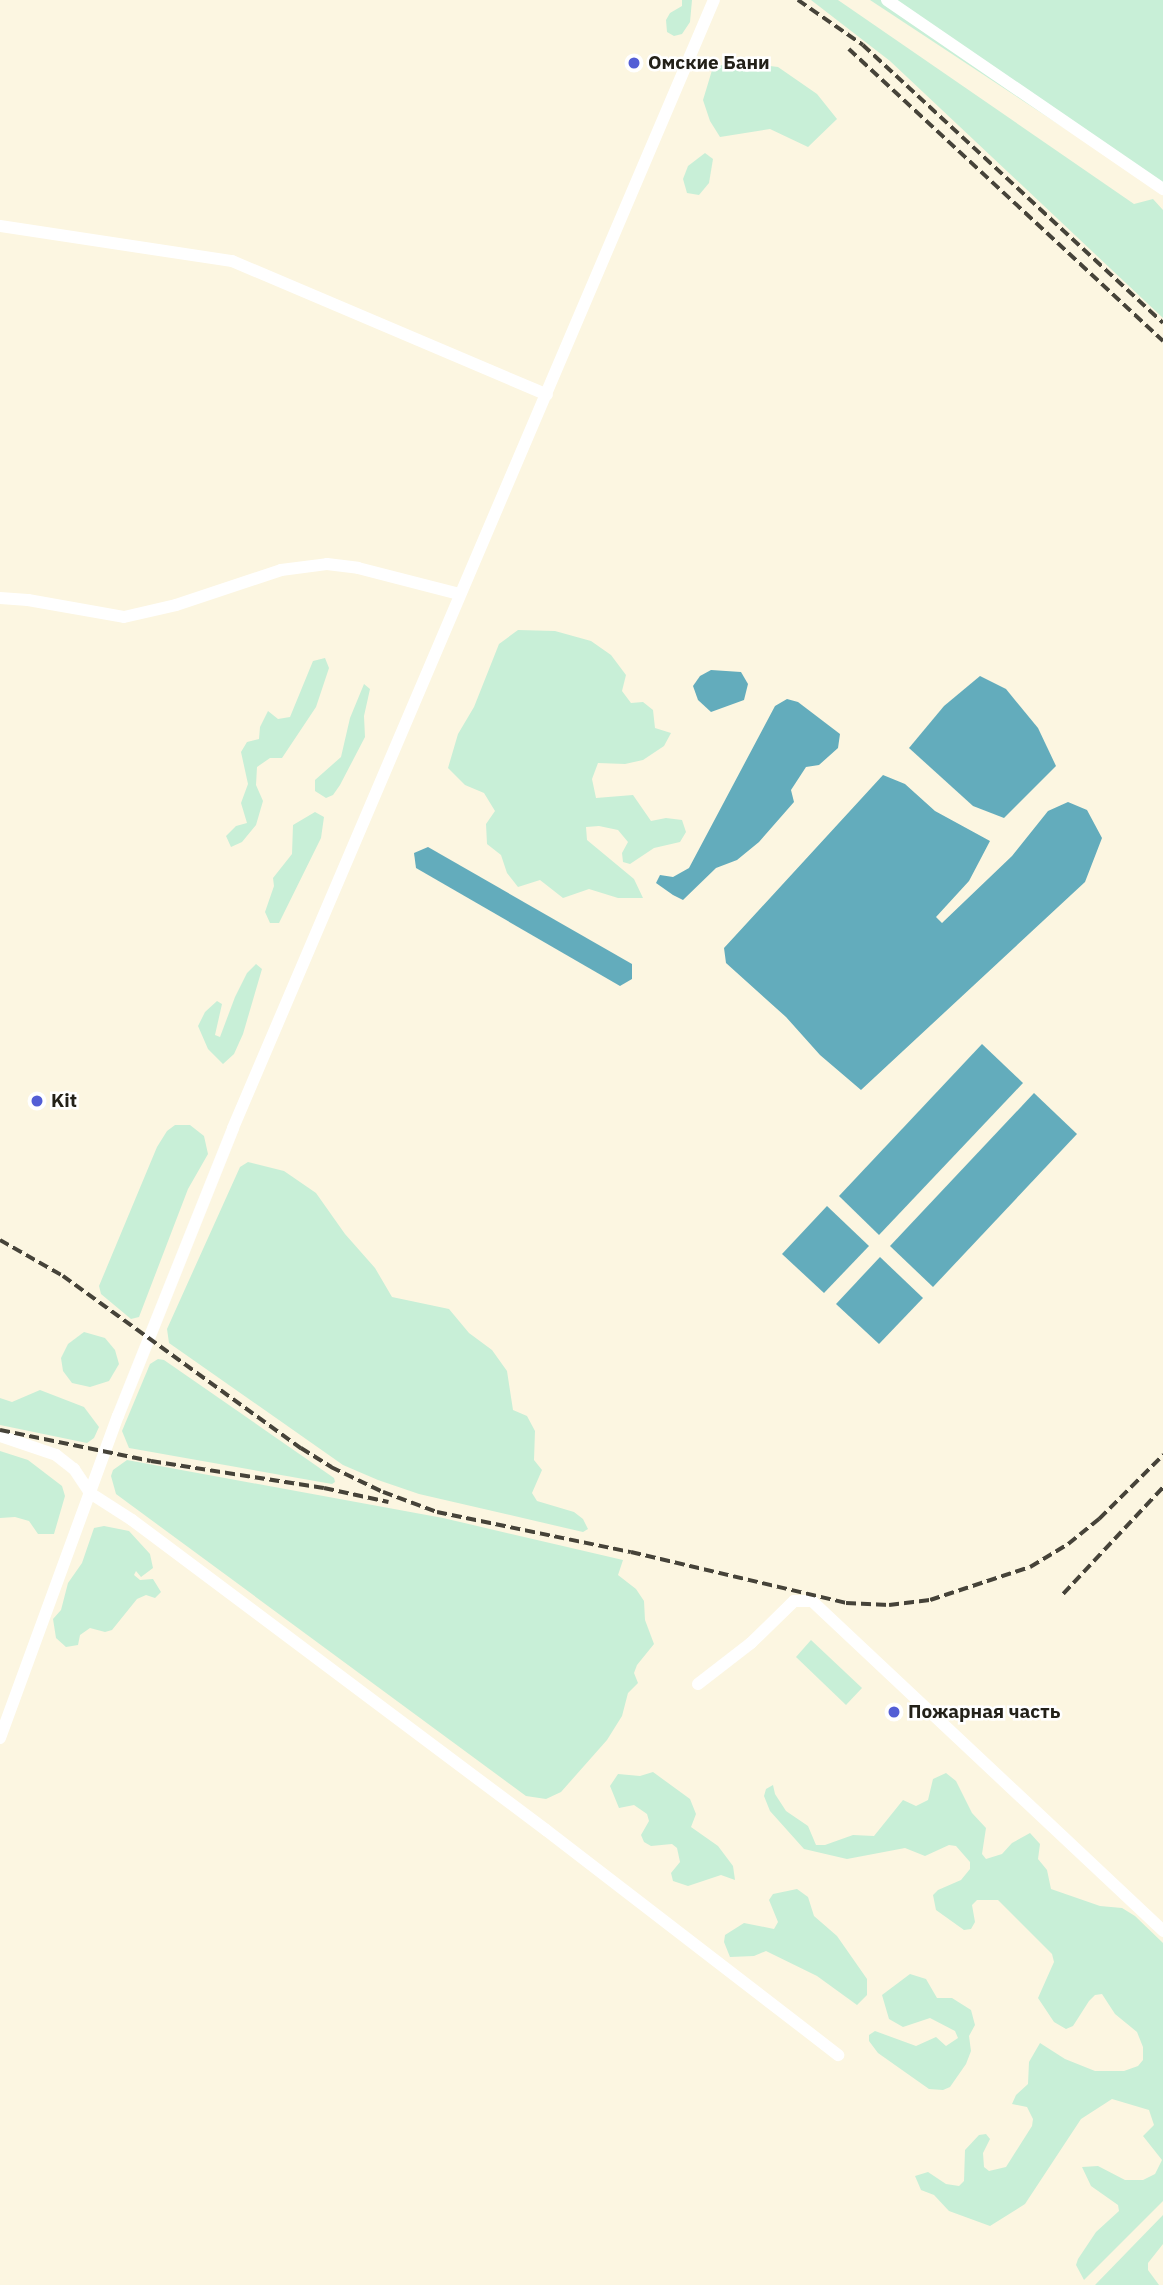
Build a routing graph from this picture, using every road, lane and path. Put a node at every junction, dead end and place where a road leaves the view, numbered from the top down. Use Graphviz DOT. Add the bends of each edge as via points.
graph roads {
  1 [pos="713,0"];
  2 [pos="887,0"];
  3 [pos="1163,189"];
  4 [pos="0,226"];
  5 [pos="547,395"];
  6 [pos="459,594"];
  7 [pos="0,598"];
  8 [pos="0,1436"];
  9 [pos="90,1493"];
  10 [pos="698,1684"];
  11 [pos="0,1738"];
  12 [pos="1163,1931"];
  13 [pos="838,2055"];
  1 -- 5 [label="street"];
  2 -- 3 [label="street"];
  4 -- 5 [label="street" via="232,261"];
  5 -- 6 [label="street"];
  6 -- 7 [label="street" via="327,564 281,570 124,617"];
  6 -- 9 [label="street" via="233,1128"];
  8 -- 9 [label="street" via="56,1455 74,1469"];
  9 -- 11 [label="street"];
  9 -- 13 [label="street" via="546,1830"];
  10 -- 12 [label="street" via="751,1643 794,1601 812,1601"];
}
